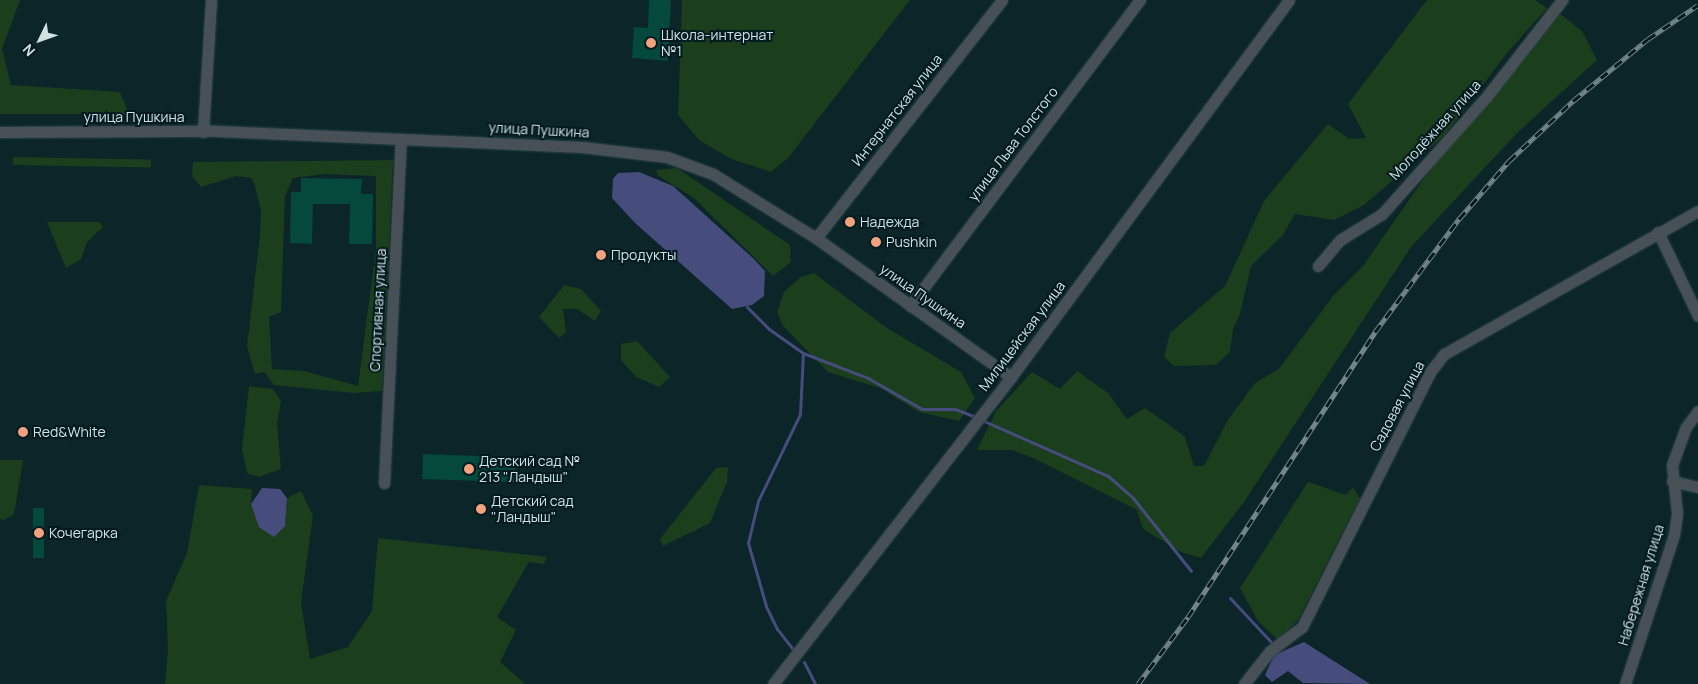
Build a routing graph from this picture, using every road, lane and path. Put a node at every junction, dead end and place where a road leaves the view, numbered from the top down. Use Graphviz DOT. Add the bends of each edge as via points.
graph roads {
  1 [pos="211,0"];
  2 [pos="1002,0"];
  3 [pos="1140,0"];
  4 [pos="1289,0"];
  5 [pos="1562,0"];
  6 [pos="0,132"];
  7 [pos="203,132"];
  8 [pos="401,139"];
  9 [pos="1698,211"];
  10 [pos="1658,232"];
  11 [pos="816,238"];
  12 [pos="1318,266"];
  13 [pos="910,306"];
  14 [pos="1698,316"];
  15 [pos="1011,377"];
  16 [pos="1698,411"];
  17 [pos="1672,480"];
  18 [pos="384,483"];
  19 [pos="1698,487"];
  20 [pos="773,684"];
  21 [pos="1244,684"];
  22 [pos="1625,684"];
  1 -- 7 [label="street"];
  2 -- 11 [label="street, Интернатская улица"];
  3 -- 13 [label="street, улица Льва Толстого"];
  4 -- 15 [label="street, Милицейская улица"];
  5 -- 12 [label="street, Молодёжная улица" via="1487,96 1382,214 1340,240"];
  6 -- 7 [label="street, улица Пушкина"];
  7 -- 8 [label="street, улица Пушкина"];
  8 -- 11 [label="street, улица Пушкина" via="582,147 667,157 713,174"];
  8 -- 18 [label="street, Спортивная улица"];
  9 -- 10 [label="street, Садовая улица"];
  10 -- 14 [label="street"];
  10 -- 21 [label="street, Садовая улица" via="1444,354 1430,372 1302,627 1270,651"];
  11 -- 13 [label="street, улица Пушкина"];
  13 -- 15 [label="street, улица Пушкина"];
  15 -- 20 [label="street, Милицейская улица"];
  16 -- 17 [label="street, Набережная улица" via="1686,427 1672,465"];
  17 -- 19 [label="street"];
  17 -- 22 [label="street, Набережная улица" via="1677,513 1674,535"];
}
